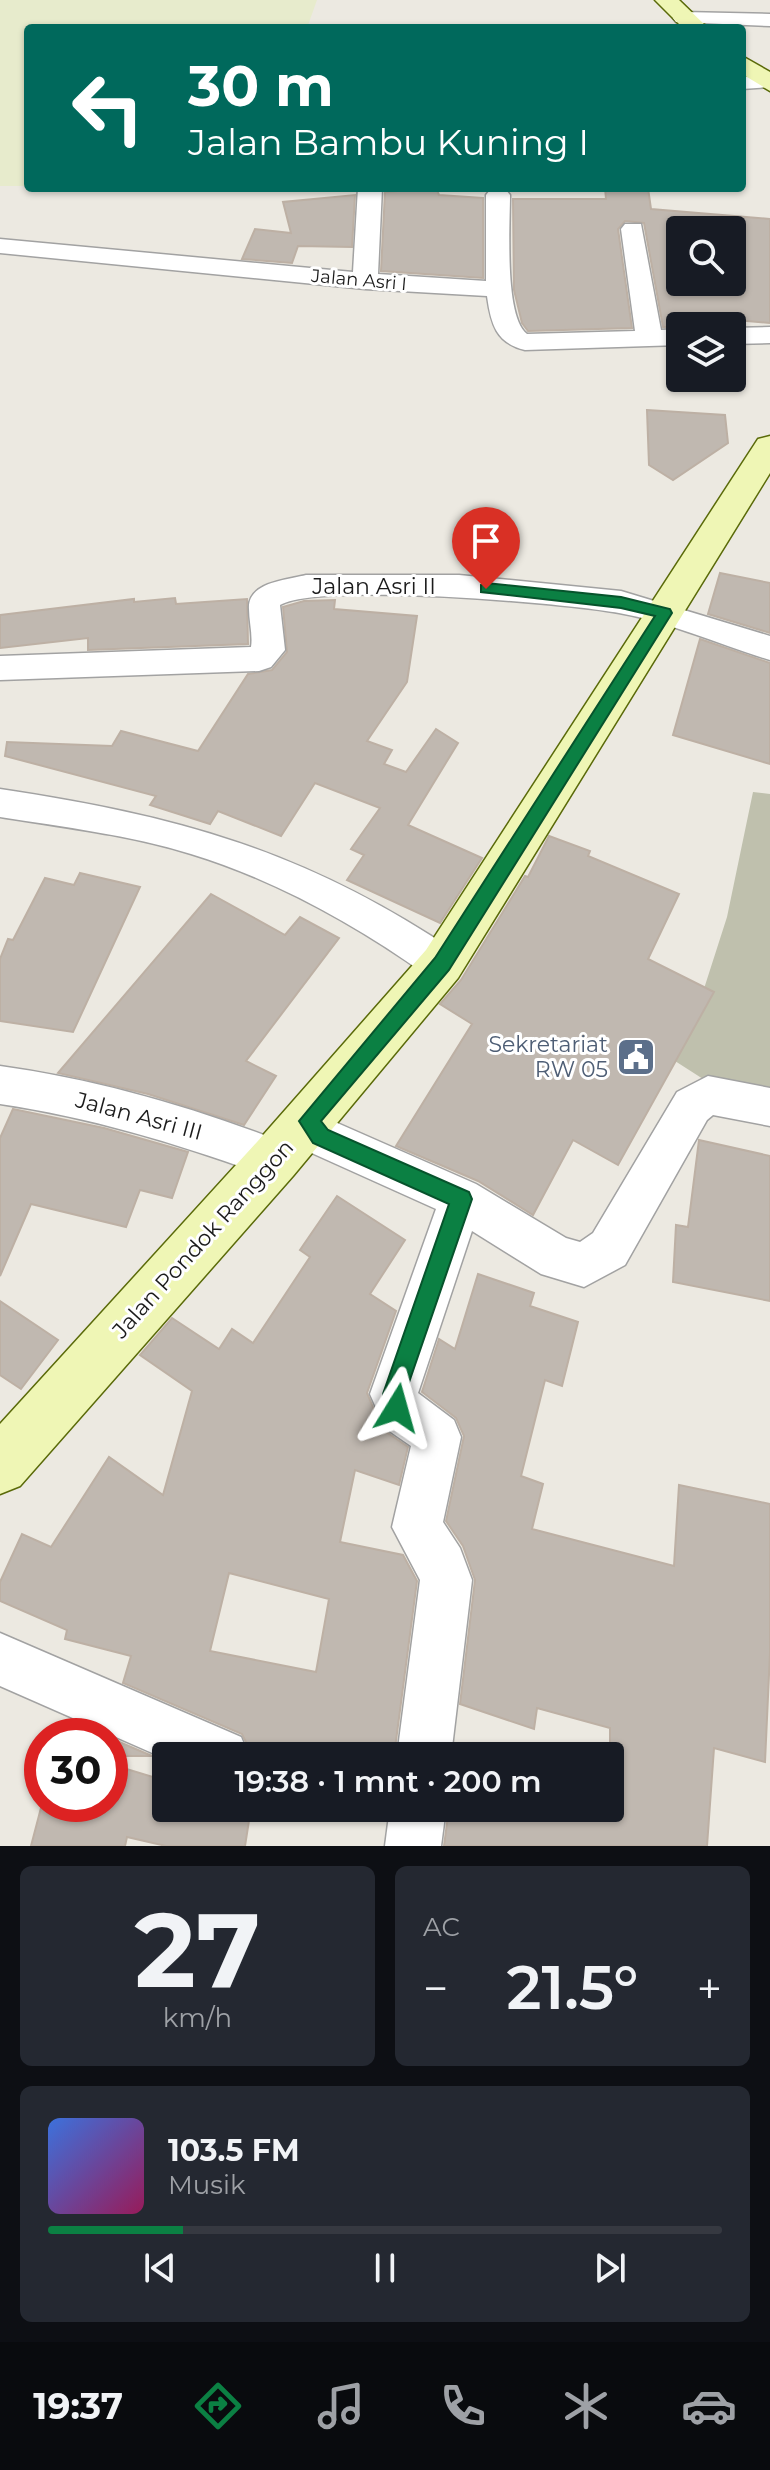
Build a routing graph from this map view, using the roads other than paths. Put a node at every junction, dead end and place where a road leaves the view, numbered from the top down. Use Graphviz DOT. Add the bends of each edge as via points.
graph roads {
  1 [pos="666,0"];
  2 [pos="770,20"];
  3 [pos="689,23"];
  4 [pos="746,66"];
  5 [pos="769,82"];
  6 [pos="746,83"];
  7 [pos="370,192"];
  8 [pos="498,195"];
  9 [pos="633,229"];
  10 [pos="0,246"];
  11 [pos="365,281"];
  12 [pos="499,289"];
  13 [pos="770,335"];
  14 [pos="746,336"];
  15 [pos="666,337"];
  16 [pos="649,338"];
  17 [pos="770,448"];
  18 [pos="664,613"];
  19 [pos="770,648"];
  20 [pos="0,668"];
  21 [pos="0,803"];
  22 [pos="442,964"];
  23 [pos="0,1085"];
  24 [pos="770,1107"];
  25 [pos="309,1121"];
  26 [pos="275,1159"];
  27 [pos="461,1199"];
  28 [pos="0,1466"];
  29 [pos="0,1659"];
  30 [pos="190,1742"];
  31 [pos="426,1742"];
  1 -- 3 [label="street"];
  2 -- 3 [label="street"];
  4 -- 5 [label="street"];
  5 -- 6 [label="street"];
  7 -- 11 [label="street"];
  8 -- 12 [label="street"];
  9 -- 16 [label="street"];
  10 -- 11 [label="street, Jalan Asri I"];
  11 -- 12 [label="street, Jalan Asri I"];
  12 -- 16 [label="street" via="507,334 513,340 537,344"];
  13 -- 14 [label="street"];
  15 -- 16 [label="street"];
  17 -- 18 [label="street, Jalan Pondok Ranggon"];
  18 -- 19 [label="street"];
  18 -- 20 [label="street, Jalan Asri II" via="621,602 459,586 306,586 271,595 264,603 269,650 259,659"];
  18 -- 22 [label="street, Jalan Pondok Ranggon"];
  21 -- 22 [label="street" via="214,846 406,938"];
  22 -- 25 [label="street, Jalan Pondok Ranggon"];
  23 -- 26 [label="street, Jalan Asri III" via="189,1127"];
  24 -- 27 [label="street" via="708,1095 692,1106 609,1249 584,1265 557,1258"];
  25 -- 26 [label="street, Jalan Pondok Ranggon"];
  25 -- 27 [label="street" via="320,1136"];
  26 -- 28 [label="street, Jalan Pondok Ranggon"];
  27 -- 31 [label="street" via="394,1394 405,1417 437,1437 417,1527 446,1580"];
  29 -- 30 [label="street"];
}
